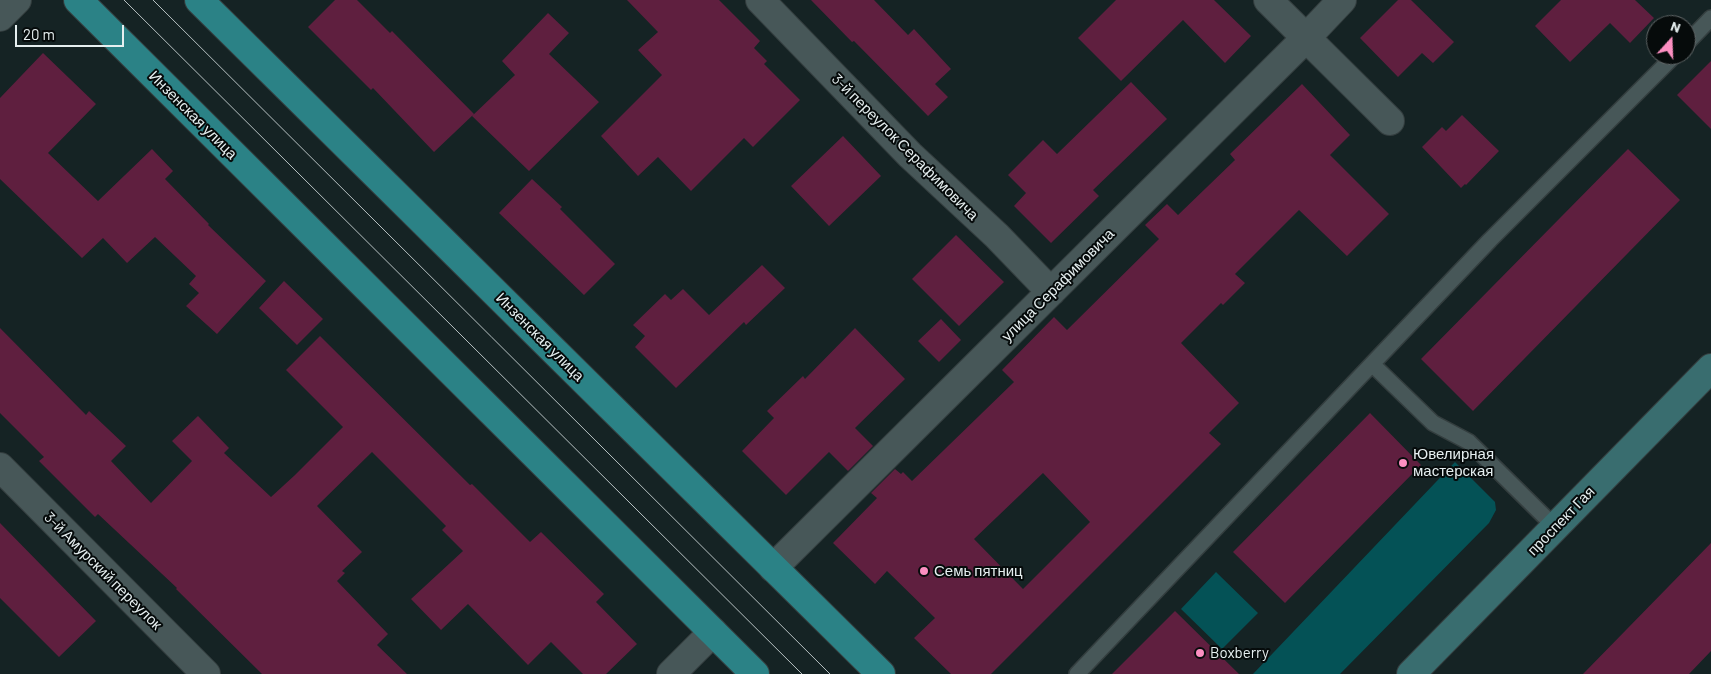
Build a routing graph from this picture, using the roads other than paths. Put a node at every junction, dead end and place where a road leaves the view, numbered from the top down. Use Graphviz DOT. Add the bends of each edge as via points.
graph roads {
  1 [pos="17,0"];
  2 [pos="78,0"];
  3 [pos="199,0"];
  4 [pos="760,0"];
  5 [pos="1268,0"];
  6 [pos="1342,0"];
  7 [pos="0,17"];
  8 [pos="1711,18"];
  9 [pos="1696,34"];
  10 [pos="1306,38"];
  11 [pos="1665,65"];
  12 [pos="1390,121"];
  13 [pos="1051,292"];
  14 [pos="1372,364"];
  15 [pos="1711,368"];
  16 [pos="0,467"];
  17 [pos="1555,528"];
  18 [pos="773,568"];
  19 [pos="713,632"];
  20 [pos="206,674"];
  21 [pos="671,674"];
  22 [pos="755,674"];
  23 [pos="881,674"];
  24 [pos="1076,674"];
  25 [pos="1411,674"];
  1 -- 7 [label="street"];
  2 -- 19 [label="main road, Инзенская улица"];
  3 -- 18 [label="main road, Инзенская улица"];
  4 -- 13 [label="street, 3-й переулок Серафимовича" via="910,155 997,236"];
  5 -- 10 [label="street"];
  6 -- 10 [label="street, улица Серафимовича"];
  8 -- 9 [label="lane"];
  10 -- 12 [label="street"];
  10 -- 13 [label="street, улица Серафимовича"];
  11 -- 14 [label="lane" via="1490,240"];
  13 -- 18 [label="street, улица Серафимовича"];
  14 -- 17 [label="lane" via="1433,423 1470,442"];
  14 -- 24 [label="lane"];
  15 -- 17 [label="main road, проспект Гая"];
  16 -- 20 [label="street, 3-й Амурский переулок"];
  17 -- 25 [label="main road, проспект Гая"];
  18 -- 23 [label="main road, Инзенская улица"];
  19 -- 21 [label="street"];
  19 -- 22 [label="main road, Инзенская улица"];
}
